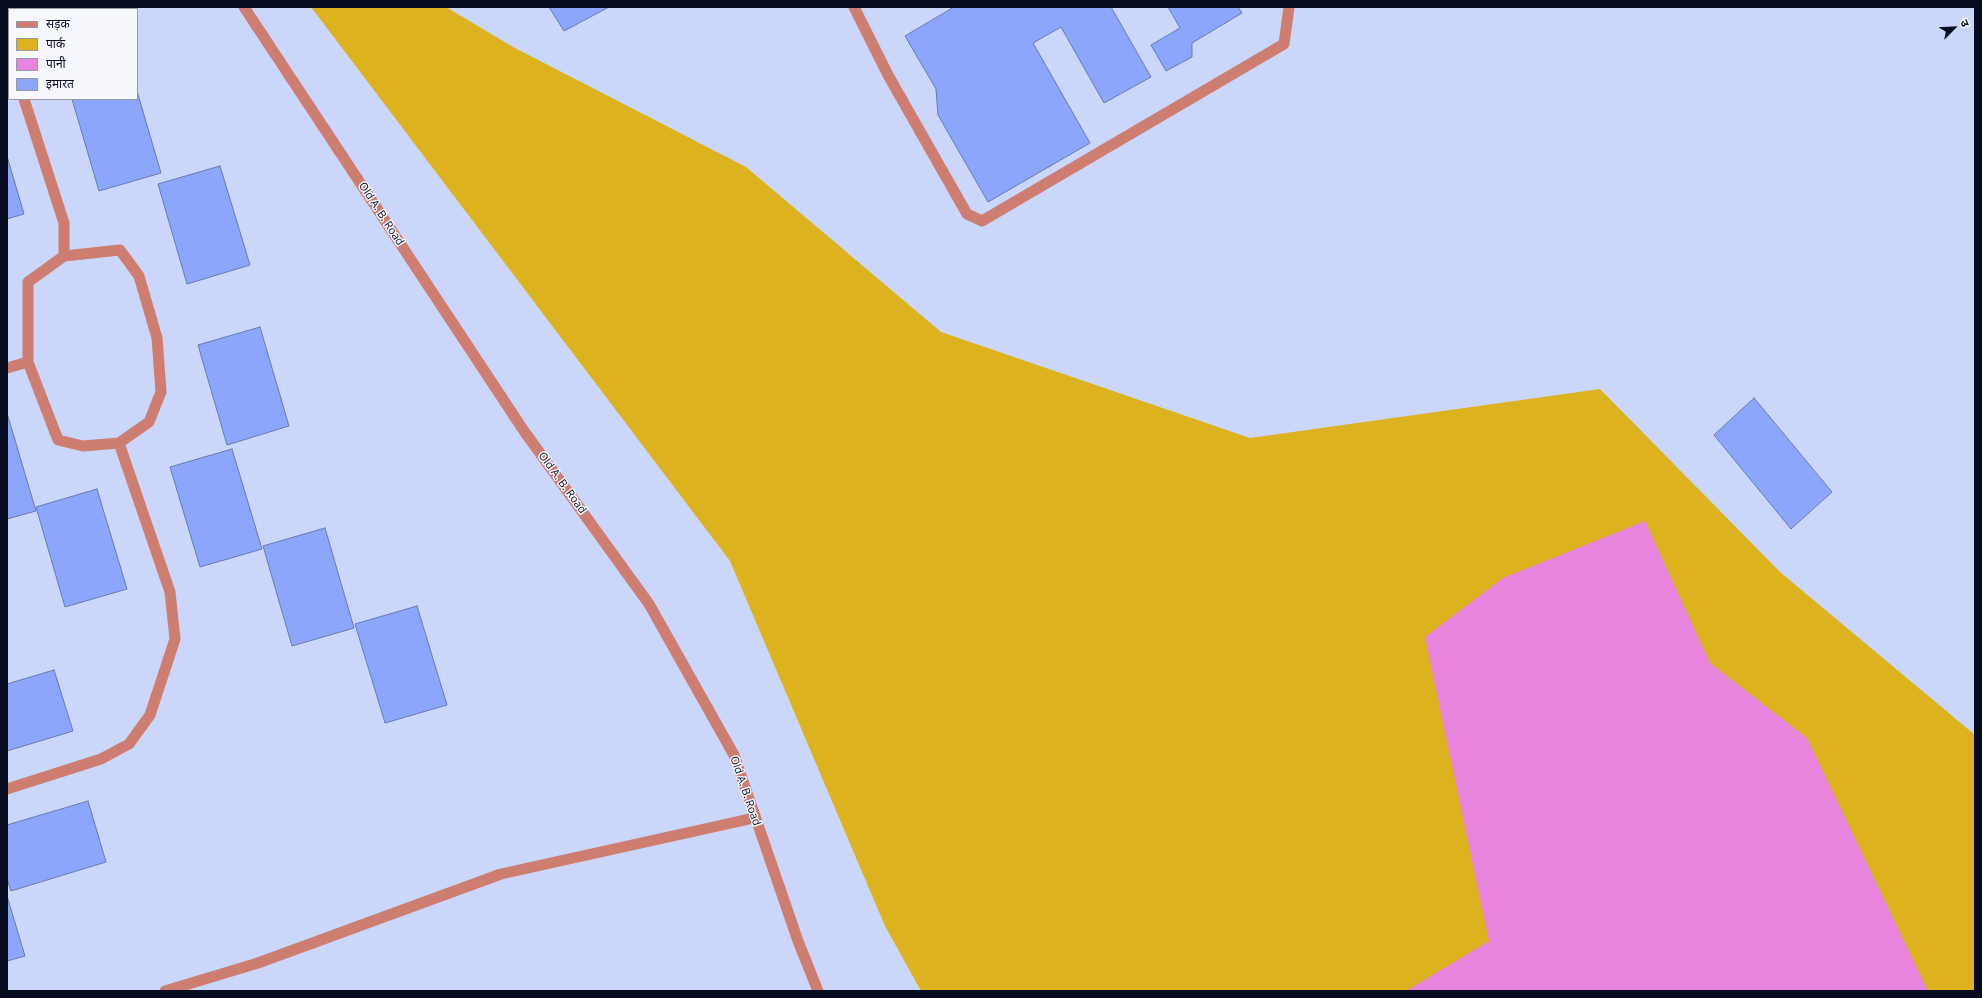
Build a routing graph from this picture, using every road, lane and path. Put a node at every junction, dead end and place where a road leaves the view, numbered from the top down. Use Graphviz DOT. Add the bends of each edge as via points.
graph roads {
  1 [pos="244,7"];
  2 [pos="854,7"];
  3 [pos="1290,7"];
  4 [pos="24,100"];
  5 [pos="64,256"];
  6 [pos="28,362"];
  7 [pos="7,368"];
  8 [pos="119,443"];
  9 [pos="7,789"];
  10 [pos="754,818"];
  11 [pos="165,991"];
  12 [pos="818,991"];
  1 -- 10 [label="street, Old A. B. Road" via="524,431 649,604 734,755"];
  2 -- 3 [label="street" via="888,75 967,214 982,221 1284,44"];
  4 -- 5 [label="street" via="64,223"];
  5 -- 6 [label="street" via="28,282"];
  5 -- 8 [label="street" via="120,250 139,276 157,338 162,392 149,422"];
  6 -- 7 [label="street"];
  6 -- 8 [label="street" via="58,440 83,446"];
  8 -- 9 [label="street" via="170,592 175,639 150,715 129,744 101,759"];
  10 -- 11 [label="street" via="501,874 258,963"];
  10 -- 12 [label="street, Old A. B. Road"];
}
